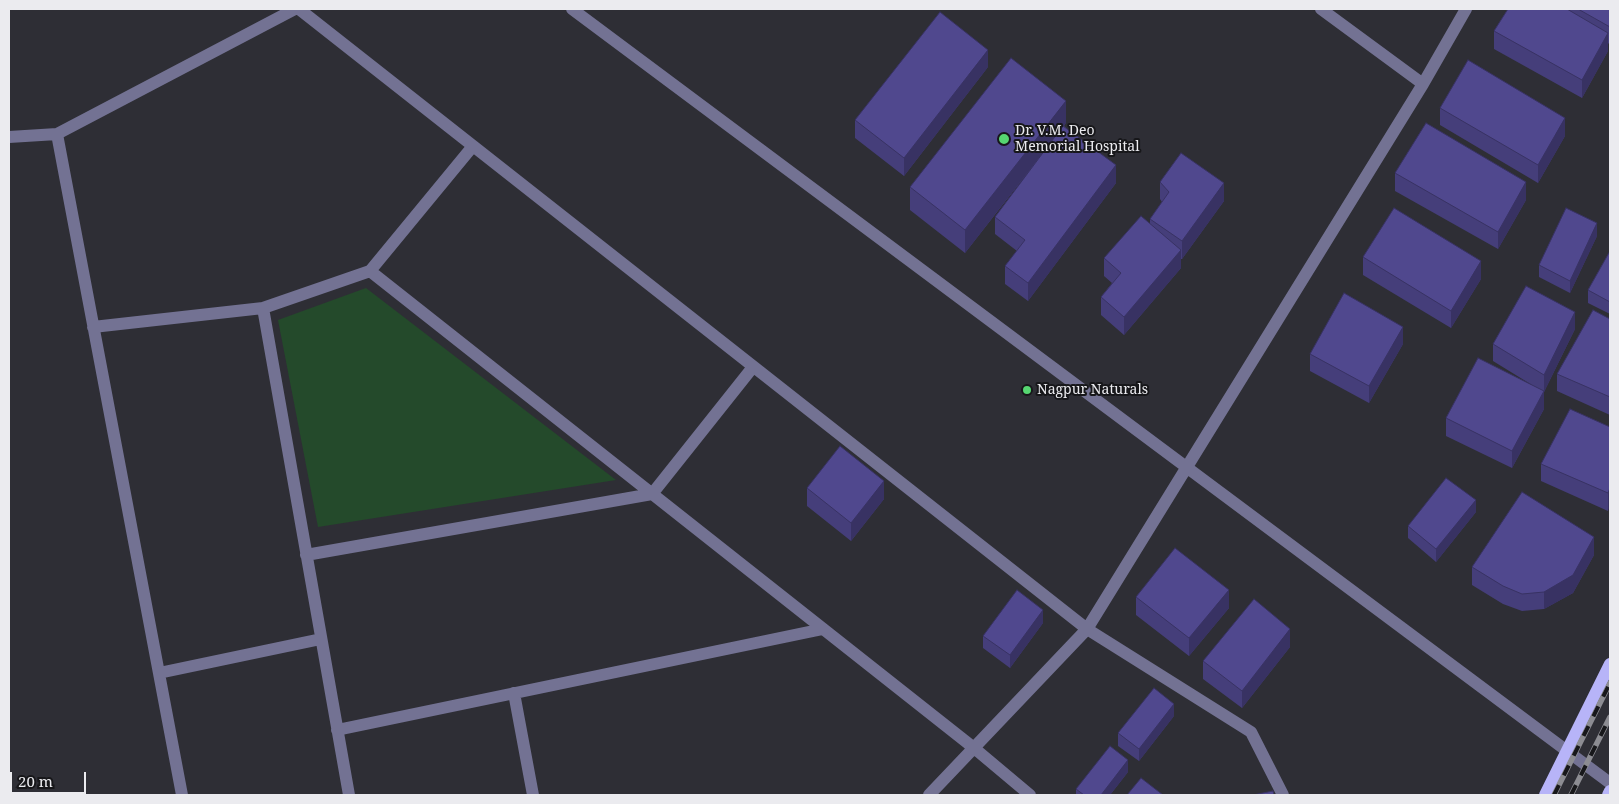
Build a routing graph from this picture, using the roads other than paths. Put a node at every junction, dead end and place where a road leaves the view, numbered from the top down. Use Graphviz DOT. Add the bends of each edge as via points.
graph roads {
  1 [pos="295,9"];
  2 [pos="299,9"];
  3 [pos="572,9"];
  4 [pos="1321,9"];
  5 [pos="1466,9"];
  6 [pos="1422,84"];
  7 [pos="57,134"];
  8 [pos="9,137"];
  9 [pos="473,146"];
  10 [pos="370,271"];
  11 [pos="263,308"];
  12 [pos="93,327"];
  13 [pos="754,367"];
  14 [pos="1187,467"];
  15 [pos="652,494"];
  16 [pos="306,555"];
  17 [pos="823,629"];
  18 [pos="1086,629"];
  19 [pos="321,639"];
  20 [pos="1610,664"];
  21 [pos="159,673"];
  22 [pos="514,693"];
  23 [pos="337,730"];
  24 [pos="974,748"];
  25 [pos="1566,752"];
  26 [pos="1610,783"];
  27 [pos="1610,792"];
  28 [pos="182,795"];
  29 [pos="349,795"];
  30 [pos="533,795"];
  31 [pos="929,795"];
  32 [pos="1030,795"];
  33 [pos="1283,795"];
  34 [pos="1545,795"];
  35 [pos="1608,795"];
  1 -- 7 [label="street"];
  2 -- 9 [label="street"];
  3 -- 14 [label="street"];
  4 -- 6 [label="street"];
  5 -- 6 [label="street"];
  6 -- 14 [label="street"];
  7 -- 8 [label="street"];
  7 -- 12 [label="street"];
  9 -- 10 [label="street"];
  9 -- 13 [label="street"];
  10 -- 11 [label="street"];
  10 -- 15 [label="street"];
  11 -- 12 [label="street"];
  11 -- 16 [label="street"];
  12 -- 21 [label="street"];
  13 -- 15 [label="street"];
  13 -- 18 [label="street"];
  14 -- 18 [label="street"];
  14 -- 25 [label="street"];
  15 -- 16 [label="street"];
  15 -- 17 [label="street"];
  16 -- 19 [label="street"];
  17 -- 22 [label="street"];
  17 -- 24 [label="street"];
  18 -- 24 [label="street"];
  18 -- 33 [label="street" via="1251,732"];
  19 -- 21 [label="street"];
  19 -- 23 [label="street"];
  20 -- 25 [label="main road"];
  21 -- 28 [label="street"];
  22 -- 23 [label="street"];
  22 -- 30 [label="street"];
  23 -- 29 [label="street"];
  24 -- 31 [label="street"];
  24 -- 32 [label="street"];
  25 -- 26 [label="street"];
  25 -- 34 [label="main road"];
  27 -- 35 [label="main road"];
}
